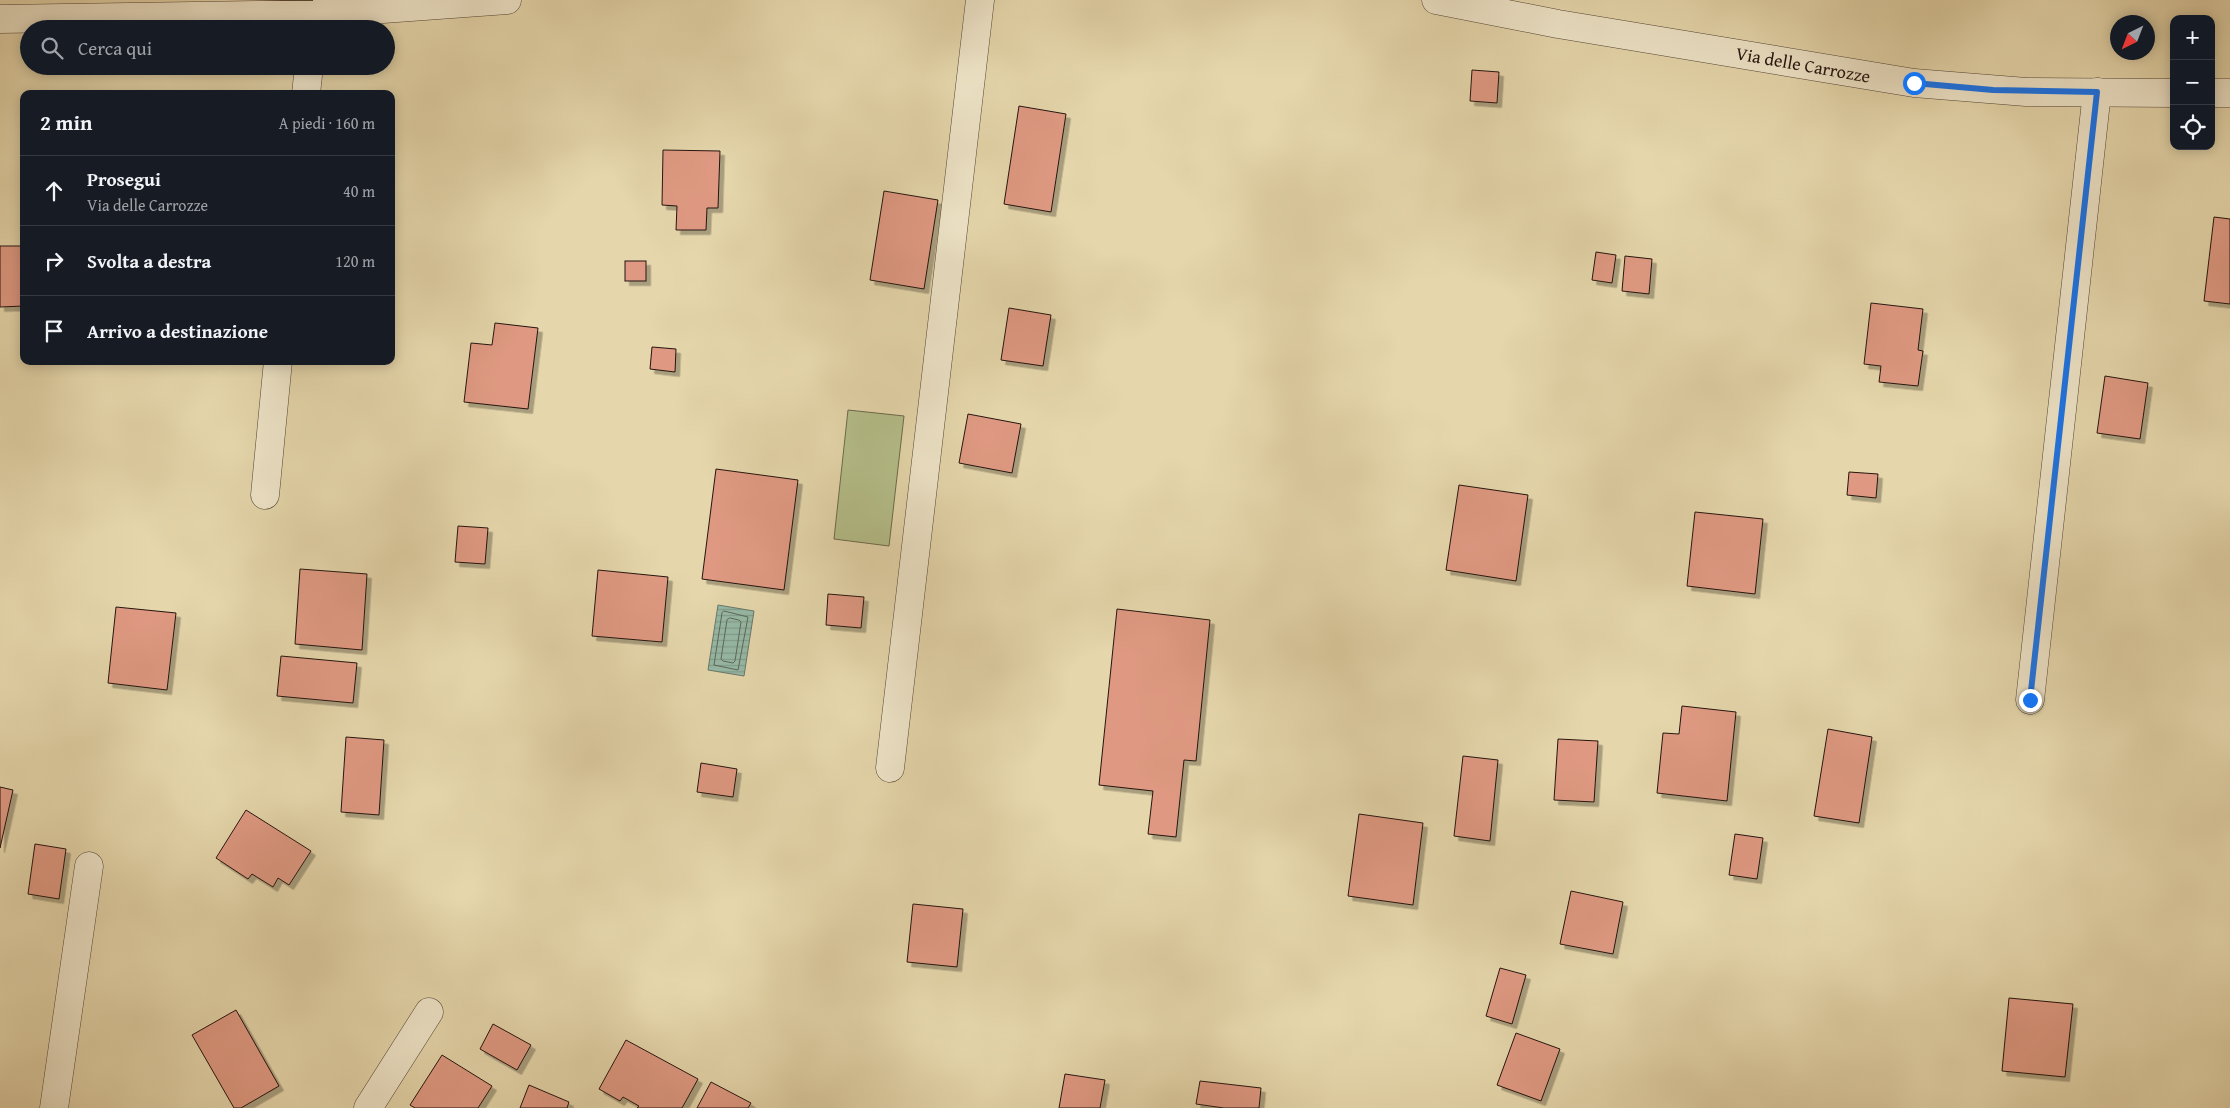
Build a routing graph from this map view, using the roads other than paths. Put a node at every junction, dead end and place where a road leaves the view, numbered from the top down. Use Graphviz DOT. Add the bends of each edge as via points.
graph roads {
  1 [pos="508,0"];
  2 [pos="980,0"];
  3 [pos="1436,0"];
  4 [pos="0,19"];
  5 [pos="157,20"];
  6 [pos="323,20"];
  7 [pos="308,75"];
  8 [pos="306,90"];
  9 [pos="2097,92"];
  10 [pos="2170,93"];
  11 [pos="2215,93"];
  12 [pos="2230,93"];
  13 [pos="278,365"];
  14 [pos="265,495"];
  15 [pos="2030,700"];
  16 [pos="890,768"];
  17 [pos="89,866"];
  18 [pos="429,1012"];
  19 [pos="54,1108"];
  20 [pos="368,1108"];
  1 -- 6 [label="street"];
  2 -- 16 [label="street"];
  3 -- 9 [label="street, Via delle Carrozze" via="1558,24 1914,83 1993,90"];
  4 -- 5 [label="street"];
  7 -- 8 [label="street"];
  9 -- 10 [label="street, Via delle Carrozze"];
  9 -- 15 [label="street"];
  11 -- 12 [label="street"];
  13 -- 14 [label="street"];
  17 -- 19 [label="street"];
  18 -- 20 [label="street"];
}
